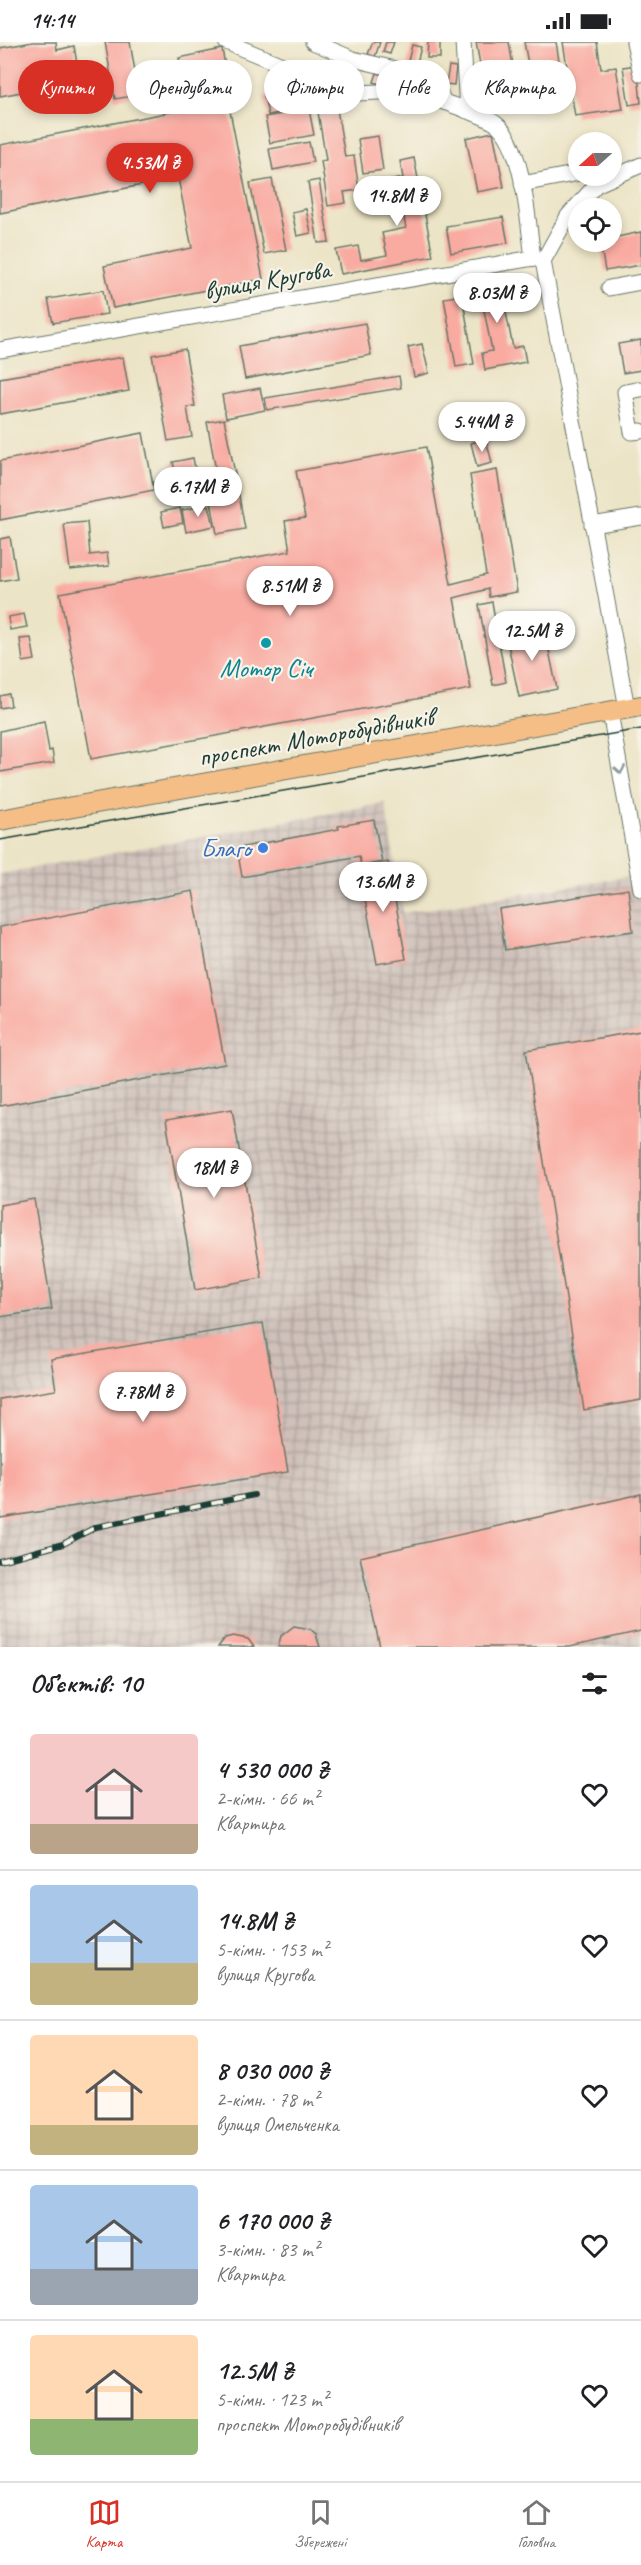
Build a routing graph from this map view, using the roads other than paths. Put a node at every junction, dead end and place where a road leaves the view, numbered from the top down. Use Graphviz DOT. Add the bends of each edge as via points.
graph roads {
  1 [pos="226,42"];
  2 [pos="313,42"];
  3 [pos="464,42"];
  4 [pos="634,42"];
  5 [pos="465,60"];
  6 [pos="376,65"];
  7 [pos="641,74"];
  8 [pos="376,92"];
  9 [pos="474,114"];
  10 [pos="638,166"];
  11 [pos="622,167"];
  12 [pos="568,175"];
  13 [pos="522,184"];
  14 [pos="538,260"];
  15 [pos="641,282"];
  16 [pos="609,288"];
  17 [pos="0,350"];
  18 [pos="641,389"];
  19 [pos="641,431"];
  20 [pos="641,517"];
  21 [pos="592,525"];
  22 [pos="626,709"];
  23 [pos="0,820"];
  24 [pos="641,889"];
  1 -- 8 [label="street" via="341,89"];
  2 -- 6 [label="street"];
  3 -- 5 [label="street"];
  4 -- 7 [label="street"];
  9 -- 13 [label="street" via="496,124 509,138"];
  10 -- 11 [label="street"];
  10 -- 14 [label="street" via="596,185 568,216"];
  12 -- 13 [label="street"];
  13 -- 14 [label="street"];
  14 -- 17 [label="street, вулиця Кругова"];
  14 -- 21 [label="street"];
  15 -- 16 [label="street"];
  18 -- 19 [label="street" via="625,392 632,432"];
  20 -- 21 [label="street"];
  21 -- 22 [label="street"];
  22 -- 23 [label="main road, проспект Моторобудівників"];
  22 -- 24 [label="street, one-way"];
}
